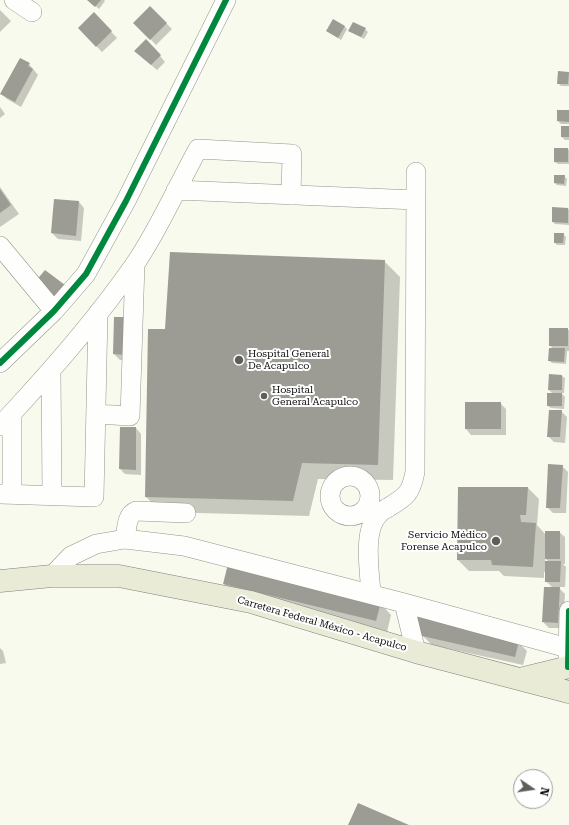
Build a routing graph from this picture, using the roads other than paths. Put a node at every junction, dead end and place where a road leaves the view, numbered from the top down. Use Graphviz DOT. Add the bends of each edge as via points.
graph roads {
  1 [pos="14,0"];
  2 [pos="226,0"];
  3 [pos="32,12"];
  4 [pos="416,172"];
  5 [pos="176,190"];
  6 [pos="291,195"];
  7 [pos="416,200"];
  8 [pos="0,246"];
  9 [pos="135,264"];
  10 [pos="54,311"];
  11 [pos="98,313"];
  12 [pos="0,363"];
  13 [pos="51,370"];
  14 [pos="96,414"];
  15 [pos="6,419"];
  16 [pos="6,495"];
  17 [pos="52,496"];
  18 [pos="186,513"];
  19 [pos="125,539"];
  20 [pos="52,576"];
  21 [pos="0,581"];
  22 [pos="371,594"];
  23 [pos="404,602"];
  24 [pos="569,611"];
  25 [pos="416,652"];
  26 [pos="569,665"];
  27 [pos="519,679"];
  28 [pos="569,692"];
  1 -- 3 [label="street"];
  2 -- 10 [label="street" via="126,201 90,267"];
  4 -- 7 [label="street"];
  5 -- 6 [label="street"];
  5 -- 6 [label="street" via="198,149 292,154"];
  5 -- 9 [label="street"];
  6 -- 7 [label="street"];
  7 -- 22 [label="street" via="415,472 406,496 372,510 368,552"];
  8 -- 10 [label="street"];
  9 -- 11 [label="street"];
  9 -- 14 [label="street" via="130,416"];
  10 -- 12 [label="street"];
  11 -- 13 [label="street"];
  11 -- 14 [label="street"];
  13 -- 15 [label="street"];
  13 -- 17 [label="street"];
  14 -- 17 [label="street" via="94,497"];
  15 -- 16 [label="street"];
  16 -- 17 [label="street"];
  18 -- 19 [label="street" via="136,511 129,518"];
  19 -- 20 [label="street" via="96,544 71,556"];
  19 -- 22 [label="street" via="184,546"];
  20 -- 21 [label="main road, Carretera Federal México - Acapulco"];
  20 -- 25 [label="main road, Carretera Federal México - Acapulco" via="119,576 244,600"];
  22 -- 23 [label="street"];
  23 -- 25 [label="street"];
  23 -- 26 [label="street"];
  24 -- 26 [label="street"];
  25 -- 27 [label="main road, Carretera Federal México - Acapulco"];
  26 -- 27 [label="main road"];
  27 -- 28 [label="main road, Carretera Federal México - Acapulco"];
}
